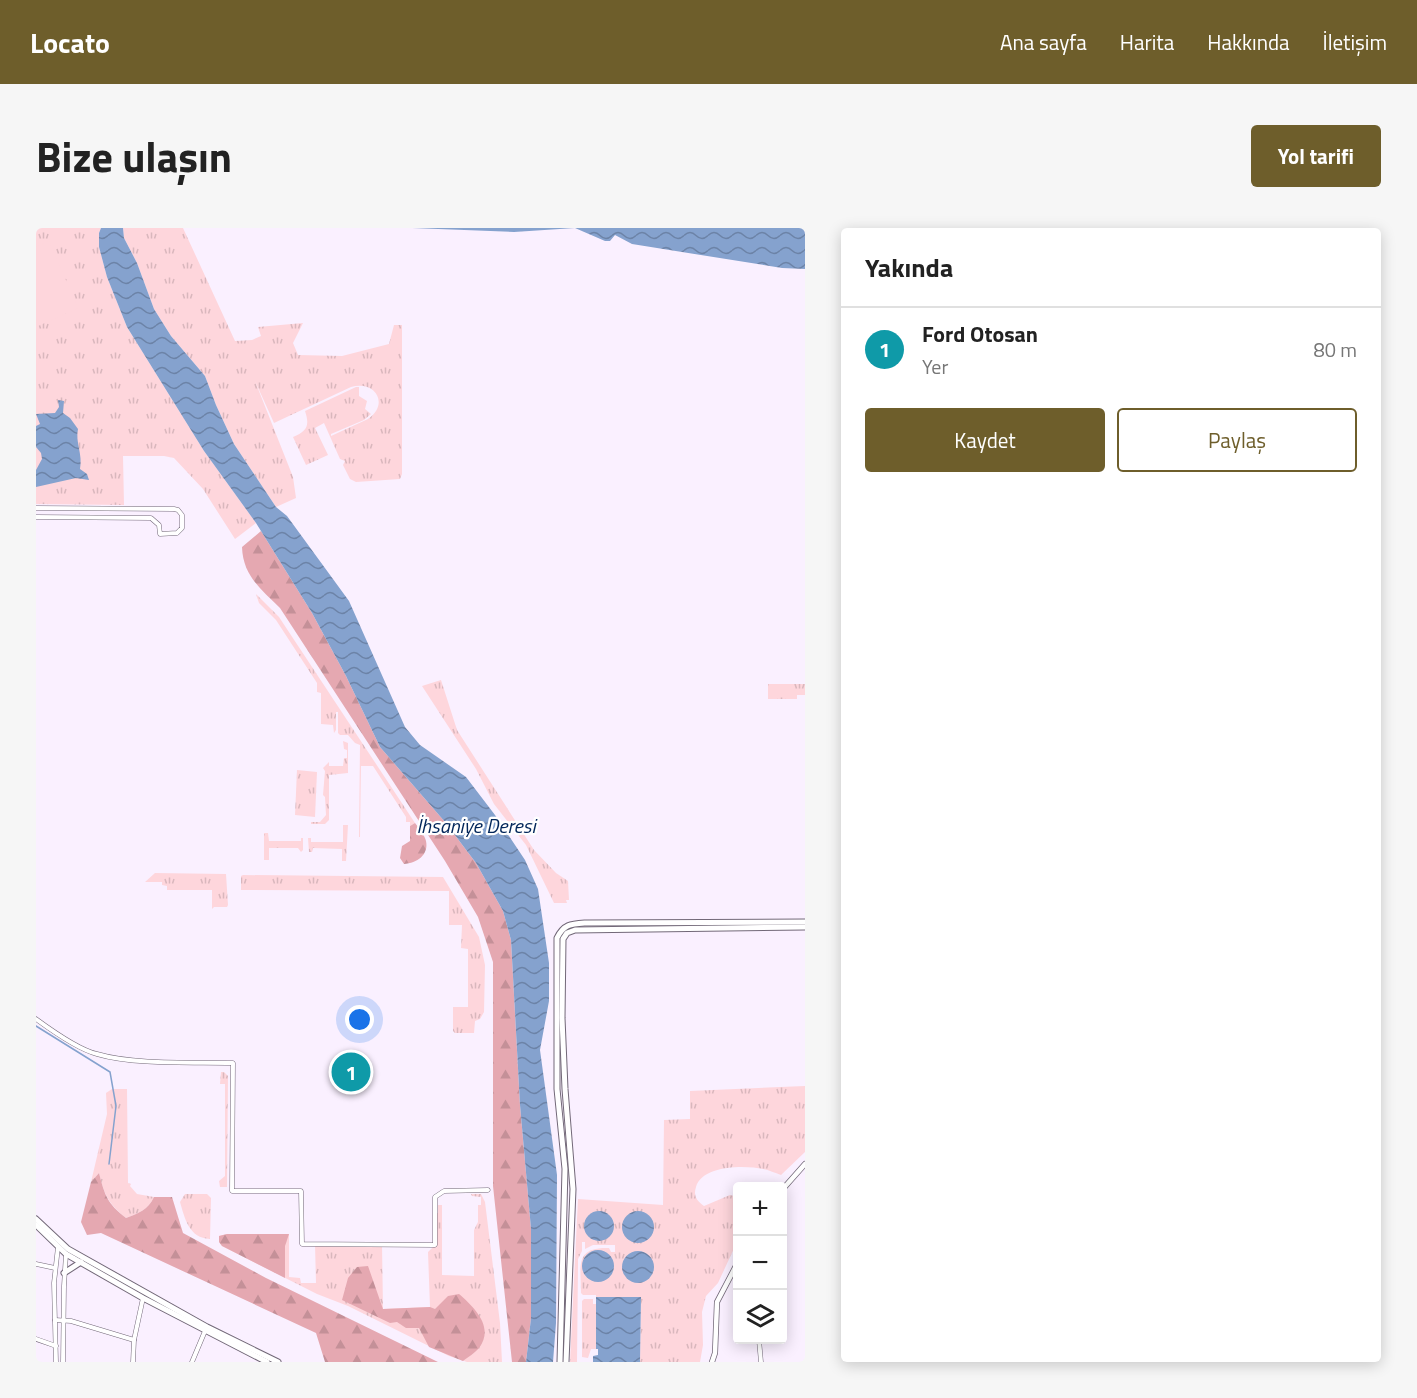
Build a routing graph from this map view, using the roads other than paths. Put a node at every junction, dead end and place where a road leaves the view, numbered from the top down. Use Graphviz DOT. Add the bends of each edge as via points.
graph roads {
  1 [pos="36,508"];
  2 [pos="36,517"];
  3 [pos="805,922"];
  4 [pos="805,927"];
  5 [pos="36,1019"];
  6 [pos="805,1164"];
  7 [pos="787,1185"];
  8 [pos="488,1190"];
  9 [pos="36,1219"];
  10 [pos="36,1224"];
  11 [pos="58,1246"];
  12 [pos="66,1254"];
  13 [pos="81,1262"];
  14 [pos="36,1264"];
  15 [pos="56,1268"];
  16 [pos="733,1272"];
  17 [pos="64,1273"];
  18 [pos="143,1298"];
  19 [pos="63,1319"];
  20 [pos="55,1320"];
  21 [pos="205,1331"];
  22 [pos="36,1339"];
  23 [pos="134,1340"];
  24 [pos="759,1344"];
  25 [pos="56,1346"];
  26 [pos="56,1362"];
  27 [pos="63,1362"];
  28 [pos="133,1362"];
  29 [pos="192,1362"];
  30 [pos="267,1362"];
  31 [pos="278,1362"];
  32 [pos="560,1362"];
  33 [pos="566,1362"];
  34 [pos="712,1362"];
  35 [pos="761,1362"];
  1 -- 2 [label="street" via="174,509 182,515 182,528 177,533 160,534 159,525 151,518"];
  3 -- 32 [label="main road" via="586,923 561,929 557,938 557,1089 565,1169"];
  4 -- 33 [label="main road" via="575,930 563,939 562,1018 573,1189"];
  5 -- 8 [label="street" via="95,1054 124,1060 233,1063 232,1191 301,1191 302,1244 435,1245 435,1197 444,1191"];
  6 -- 7 [label="street"];
  9 -- 31 [label="main road" via="68,1249 186,1316"];
  10 -- 11 [label="main road"];
  11 -- 12 [label="main road"];
  11 -- 15 [label="street"];
  12 -- 13 [label="main road"];
  12 -- 17 [label="street"];
  13 -- 17 [label="main road"];
  13 -- 18 [label="main road"];
  14 -- 15 [label="street"];
  15 -- 20 [label="street"];
  16 -- 34 [label="street" via="717,1302"];
  17 -- 19 [label="street"];
  18 -- 21 [label="main road"];
  18 -- 23 [label="street"];
  19 -- 20 [label="street"];
  19 -- 23 [label="street"];
  19 -- 27 [label="street"];
  20 -- 25 [label="street"];
  21 -- 29 [label="street"];
  21 -- 30 [label="main road"];
  22 -- 25 [label="street"];
  23 -- 28 [label="street"];
  24 -- 35 [label="street"];
  25 -- 26 [label="street"];
}
